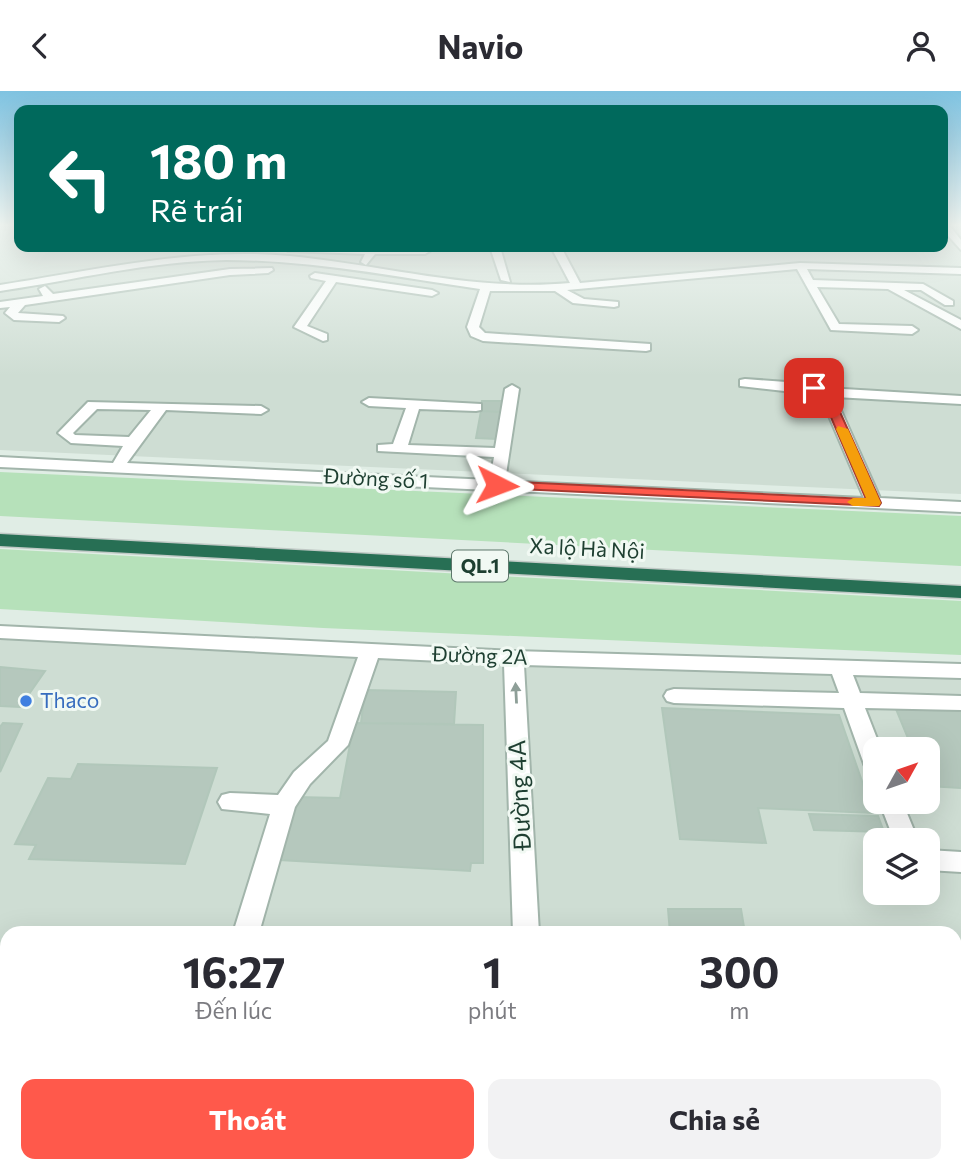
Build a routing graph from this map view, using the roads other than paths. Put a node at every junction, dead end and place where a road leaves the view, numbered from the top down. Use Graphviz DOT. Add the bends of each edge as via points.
graph roads {
  1 [pos="88,275"];
  2 [pos="206,275"];
  3 [pos="315,275"];
  4 [pos="407,275"];
  5 [pos="504,275"];
  6 [pos="571,275"];
  7 [pos="700,275"];
  8 [pos="806,275"];
  9 [pos="333,278"];
  10 [pos="506,280"];
  11 [pos="41,282"];
  12 [pos="810,283"];
  13 [pos="889,285"];
  14 [pos="486,287"];
  15 [pos="577,287"];
  16 [pos="0,288"];
  17 [pos="559,289"];
  18 [pos="432,293"];
  19 [pos="57,297"];
  20 [pos="21,302"];
  21 [pos="949,303"];
  22 [pos="0,305"];
  23 [pos="614,305"];
  24 [pos="59,318"];
  25 [pos="961,325"];
  26 [pos="50,329"];
  27 [pos="912,330"];
  28 [pos="323,337"];
  29 [pos="646,347"];
  30 [pos="745,383"];
  31 [pos="512,389"];
  32 [pos="826,392"];
  33 [pos="961,400"];
  34 [pos="369,402"];
  35 [pos="478,402"];
  36 [pos="414,404"];
  37 [pos="162,405"];
  38 [pos="261,409"];
  39 [pos="133,442"];
  40 [pos="383,448"];
  41 [pos="399,449"];
  42 [pos="502,453"];
  43 [pos="0,462"];
  44 [pos="117,467"];
  45 [pos="497,485"];
  46 [pos="874,503"];
  47 [pos="961,507"];
  48 [pos="0,528"];
  49 [pos="0,540"];
  50 [pos="961,577"];
  51 [pos="961,592"];
  52 [pos="0,632"];
  53 [pos="370,651"];
  54 [pos="514,657"];
  55 [pos="782,666"];
  56 [pos="840,668"];
  57 [pos="961,671"];
  58 [pos="674,697"];
  59 [pos="796,698"];
  60 [pos="849,700"];
  61 [pos="961,703"];
  62 [pos="864,737"];
  63 [pos="230,801"];
  64 [pos="285,804"];
  65 [pos="940,861"];
  66 [pos="961,862"];
  67 [pos="248,926"];
  68 [pos="526,926"];
  1 -- 11 [label="street"];
  2 -- 19 [label="street"];
  3 -- 9 [label="street"];
  4 -- 14 [label="street"];
  5 -- 10 [label="street"];
  6 -- 15 [label="street"];
  7 -- 15 [label="street"];
  8 -- 12 [label="street"];
  9 -- 18 [label="street"];
  9 -- 28 [label="street" via="300,327"];
  11 -- 16 [label="street"];
  11 -- 19 [label="street"];
  12 -- 13 [label="street"];
  12 -- 27 [label="street" via="835,327"];
  13 -- 21 [label="street" via="923,287"];
  13 -- 25 [label="street"];
  14 -- 17 [label="street"];
  14 -- 29 [label="street" via="473,327 483,337"];
  15 -- 17 [label="street"];
  17 -- 23 [label="street" via="579,303"];
  19 -- 20 [label="street"];
  19 -- 24 [label="street" via="67,305"];
  20 -- 22 [label="street"];
  20 -- 24 [label="street" via="11,313 15,316"];
  24 -- 26 [label="street"];
  30 -- 32 [label="street"];
  31 -- 42 [label="street"];
  32 -- 33 [label="street"];
  32 -- 46 [label="street"];
  34 -- 36 [label="street"];
  35 -- 36 [label="street"];
  36 -- 41 [label="street"];
  37 -- 38 [label="street"];
  37 -- 39 [label="street"];
  37 -- 39 [label="street" via="93,405 65,433 71,439"];
  39 -- 44 [label="street"];
  40 -- 41 [label="street"];
  41 -- 42 [label="street"];
  42 -- 45 [label="street"];
  43 -- 44 [label="street, Đường số 1"];
  44 -- 45 [label="street, Đường số 1"];
  45 -- 46 [label="street, Đường số 1"];
  46 -- 47 [label="street, Đường số 1"];
  48 -- 50 [label="highway, Xa lộ Hà Nội / QL.1"];
  49 -- 51 [label="highway, Xa lộ Hà Nội / QL.1"];
  52 -- 53 [label="street, Đường 2A"];
  53 -- 54 [label="street, Đường 2A"];
  53 -- 64 [label="street" via="337,745 302,778"];
  54 -- 55 [label="street, Đường 2A"];
  68 -- 54 [label="street, Đường 4A, one-way"];
  55 -- 56 [label="street, Đường 2A"];
  55 -- 59 [label="street"];
  56 -- 57 [label="street, Đường 2A"];
  56 -- 60 [label="street"];
  58 -- 59 [label="street"];
  59 -- 60 [label="street"];
  60 -- 61 [label="street"];
  60 -- 62 [label="street"];
  63 -- 64 [label="street"];
  64 -- 67 [label="street"];
  65 -- 66 [label="street"];
}
